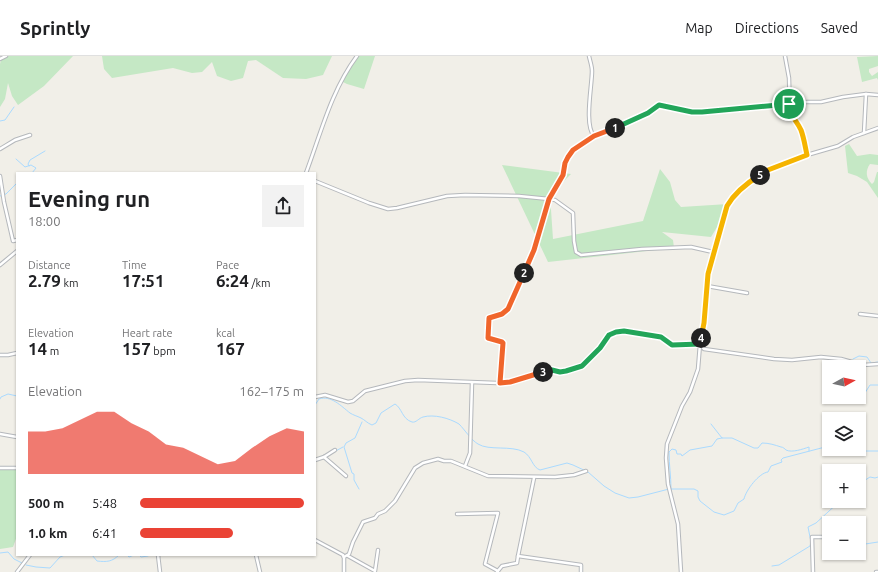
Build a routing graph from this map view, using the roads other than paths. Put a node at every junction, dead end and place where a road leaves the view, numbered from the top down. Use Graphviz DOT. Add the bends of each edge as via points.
graph roads {
  1 [pos="6,56"];
  2 [pos="357,56"];
  3 [pos="589,56"];
  4 [pos="785,56"];
  5 [pos="0,59"];
  6 [pos="866,94"];
  7 [pos="878,95"];
  8 [pos="789,104"];
  9 [pos="878,128"];
  10 [pos="864,133"];
  11 [pos="30,136"];
  12 [pos="594,136"];
  13 [pos="0,149"];
  14 [pos="807,155"];
  15 [pos="306,172"];
  16 [pos="0,176"];
  17 [pos="316,182"];
  18 [pos="549,199"];
  19 [pos="16,240"];
  20 [pos="16,252"];
  21 [pos="713,252"];
  22 [pos="0,265"];
  23 [pos="707,286"];
  24 [pos="747,293"];
  25 [pos="860,314"];
  26 [pos="878,316"];
  27 [pos="700,344"];
  28 [pos="16,353"];
  29 [pos="0,354"];
  30 [pos="878,364"];
  31 [pos="472,383"];
  32 [pos="500,383"];
  33 [pos="316,397"];
  34 [pos="0,434"];
  35 [pos="16,437"];
  36 [pos="335,450"];
  37 [pos="324,457"];
  38 [pos="316,460"];
  39 [pos="465,466"];
  40 [pos="0,468"];
  41 [pos="16,468"];
  42 [pos="586,471"];
  43 [pos="346,476"];
  44 [pos="534,478"];
  45 [pos="457,514"];
  46 [pos="822,537"];
  47 [pos="316,540"];
  48 [pos="378,550"];
  49 [pos="29,556"];
  50 [pos="158,556"];
  51 [pos="256,556"];
  52 [pos="348,556"];
  53 [pos="518,556"];
  54 [pos="344,557"];
  55 [pos="498,571"];
  56 [pos="17,572"];
  57 [pos="160,572"];
  58 [pos="260,572"];
  59 [pos="344,572"];
  60 [pos="581,572"];
  61 [pos="680,572"];
  62 [pos="813,572"];
  1 -- 5 [label="street"];
  2 -- 15 [label="street" via="345,72 332,100"];
  3 -- 12 [label="street" via="592,71 590,132"];
  4 -- 8 [label="street" via="790,78"];
  6 -- 7 [label="street"];
  6 -- 8 [label="street" via="821,102"];
  6 -- 10 [label="street"];
  8 -- 12 [label="street" via="702,112 659,105 625,124"];
  8 -- 14 [label="street" via="790,112 801,131"];
  9 -- 10 [label="street"];
  10 -- 14 [label="street" via="838,146"];
  11 -- 13 [label="street" via="15,140"];
  12 -- 18 [label="street" via="573,150 568,157 563,175"];
  14 -- 21 [label="street" via="768,170 732,197"];
  16 -- 19 [label="street" via="13,241"];
  17 -- 18 [label="street" via="388,208 453,195"];
  18 -- 21 [label="street" via="573,212 576,252 581,255 691,247"];
  18 -- 32 [label="street" via="534,250 508,309 489,318 488,338 503,343"];
  20 -- 22 [label="street"];
  21 -- 23 [label="street"];
  23 -- 24 [label="street"];
  23 -- 27 [label="street"];
  25 -- 26 [label="street"];
  27 -- 30 [label="street" via="704,349 756,358 792,360 821,357 863,365"];
  27 -- 32 [label="street" via="672,345 661,337 616,332 609,335 582,366 560,372 542,372"];
  27 -- 61 [label="street" via="698,369 667,444 668,484 678,524"];
  28 -- 29 [label="street"];
  31 -- 32 [label="street"];
  31 -- 33 [label="street" via="405,381 365,391 348,402 325,395"];
  31 -- 39 [label="street" via="470,453"];
  34 -- 35 [label="street"];
  36 -- 37 [label="street"];
  37 -- 38 [label="street"];
  37 -- 43 [label="street"];
  39 -- 44 [label="street" via="488,476"];
  39 -- 52 [label="street" via="438,459 415,468 395,501 375,518 363,522"];
  40 -- 41 [label="street"];
  42 -- 44 [label="street" via="563,477"];
  44 -- 53 [label="street"];
  45 -- 55 [label="street" via="498,513 485,564"];
  46 -- 62 [label="street" via="812,537"];
  47 -- 54 [label="street"];
  48 -- 52 [label="street" via="375,571"];
  49 -- 56 [label="street"];
  50 -- 57 [label="street"];
  51 -- 58 [label="street"];
  52 -- 54 [label="street"];
  53 -- 55 [label="street" via="517,563 502,566"];
  53 -- 60 [label="street" via="581,565"];
  54 -- 59 [label="street"];
}
